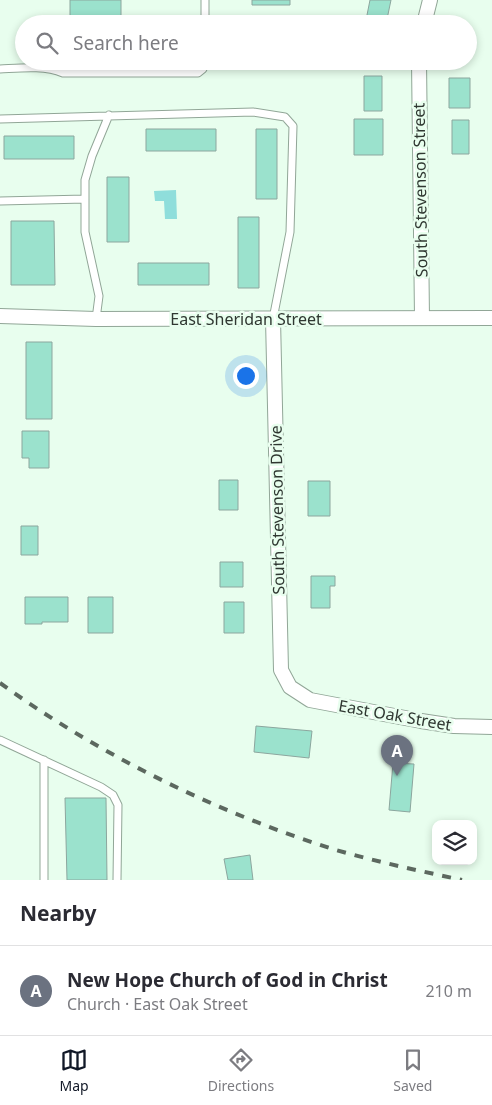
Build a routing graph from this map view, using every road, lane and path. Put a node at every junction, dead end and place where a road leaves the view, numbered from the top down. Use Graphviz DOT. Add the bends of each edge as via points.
graph roads {
  1 [pos="205,0"];
  2 [pos="430,0"];
  3 [pos="205,15"];
  4 [pos="426,15"];
  5 [pos="0,69"];
  6 [pos="15,69"];
  7 [pos="55,70"];
  8 [pos="201,70"];
  9 [pos="419,70"];
  10 [pos="109,115"];
  11 [pos="0,119"];
  12 [pos="85,199"];
  13 [pos="0,201"];
  14 [pos="0,316"];
  15 [pos="273,318"];
  16 [pos="422,318"];
  17 [pos="492,318"];
  18 [pos="96,319"];
  19 [pos="300,694"];
  20 [pos="492,727"];
  21 [pos="0,740"];
  22 [pos="44,760"];
  23 [pos="44,880"];
  24 [pos="117,880"];
  1 -- 3 [label="lane"];
  2 -- 4 [label="street"];
  5 -- 6 [label="lane"];
  7 -- 8 [label="lane" via="63,74"];
  9 -- 16 [label="street, South Stevenson Street"];
  10 -- 11 [label="lane"];
  10 -- 12 [label="lane" via="85,180"];
  10 -- 15 [label="lane" via="253,112 285,117 293,126 290,232"];
  12 -- 13 [label="lane"];
  12 -- 18 [label="lane" via="85,232 99,296"];
  14 -- 18 [label="street, East Sheridan Street"];
  15 -- 16 [label="street, East Sheridan Street"];
  15 -- 18 [label="street, East Sheridan Street"];
  15 -- 19 [label="street, South Stevenson Drive" via="281,670 290,688"];
  16 -- 17 [label="street, East Sheridan Street"];
  19 -- 20 [label="street, East Oak Street" via="310,700 421,721"];
  21 -- 22 [label="lane"];
  22 -- 23 [label="lane"];
  22 -- 24 [label="lane" via="113,795 118,805"];
}
